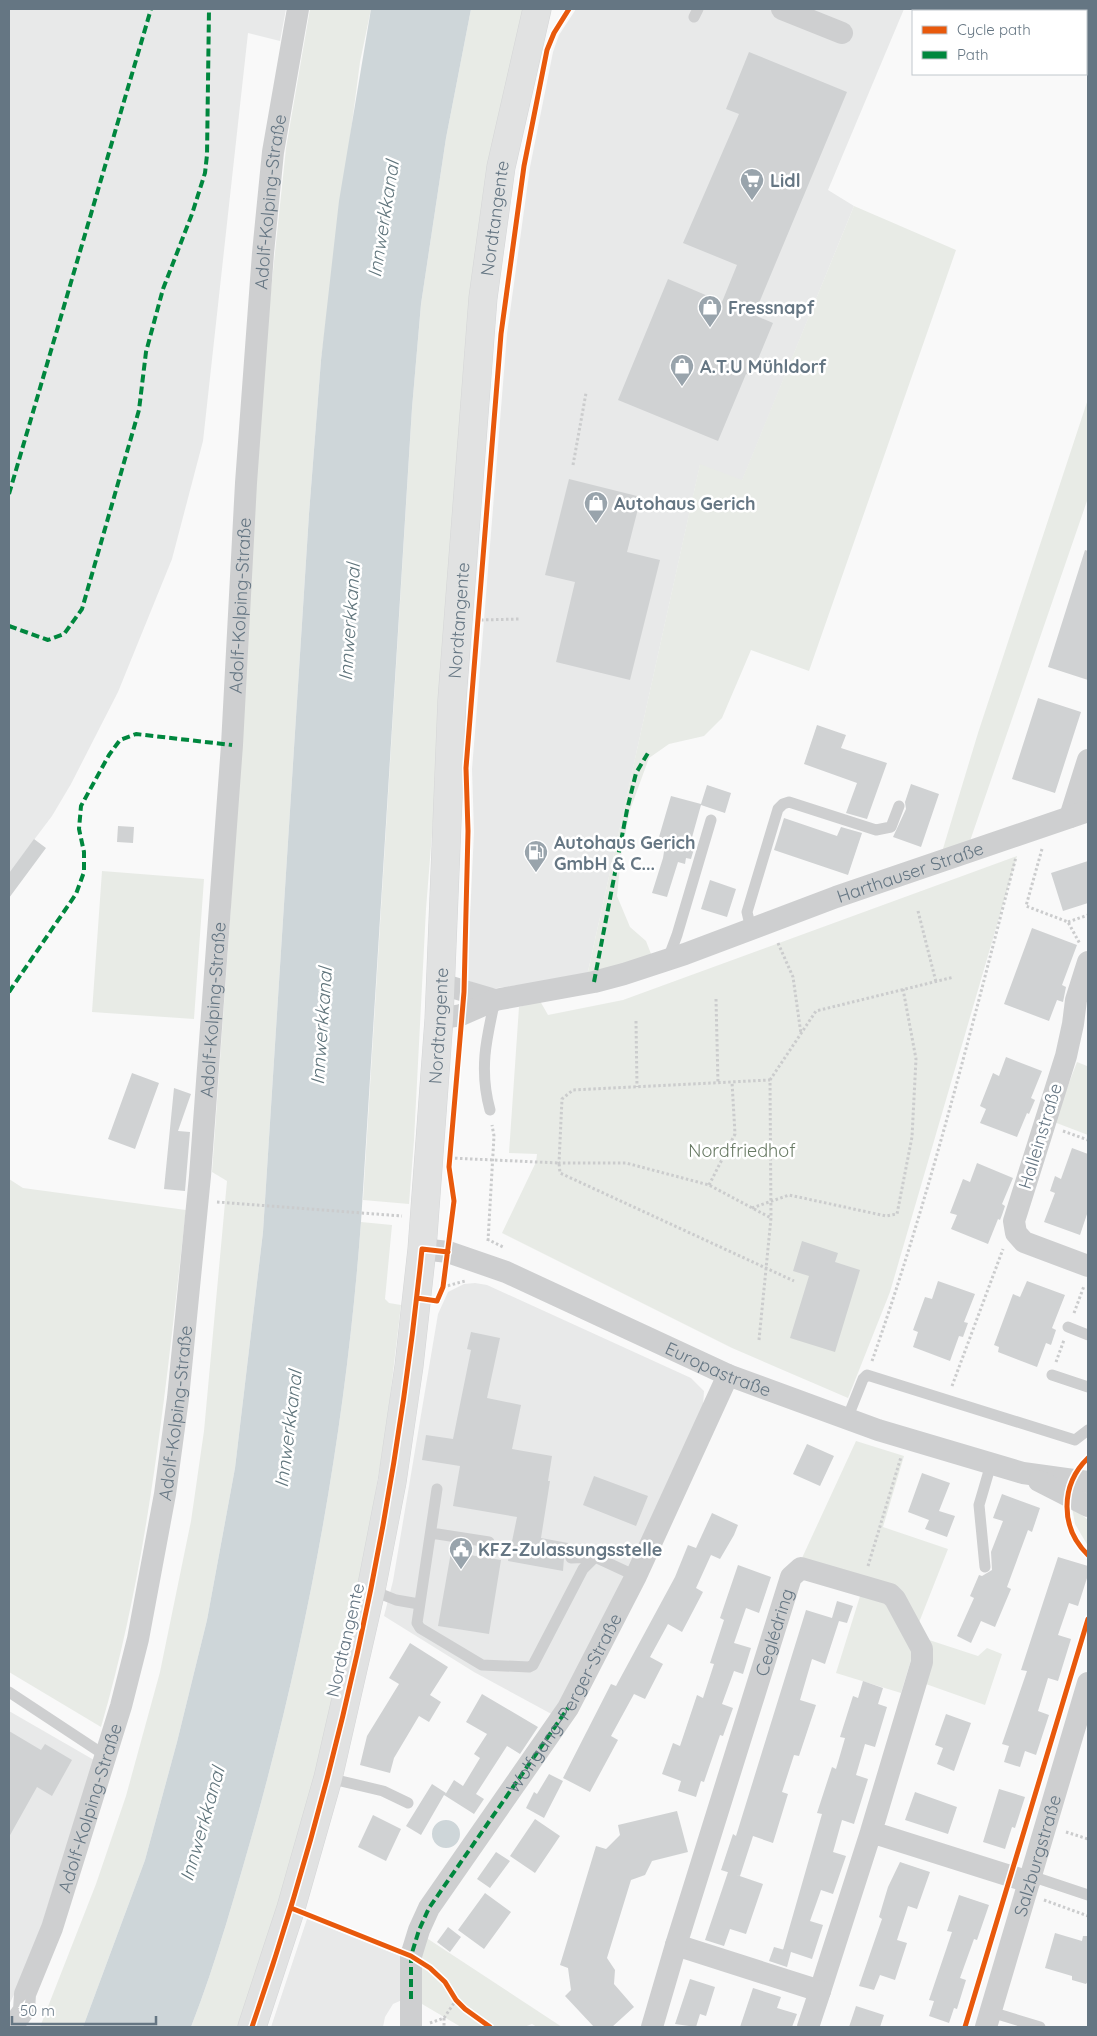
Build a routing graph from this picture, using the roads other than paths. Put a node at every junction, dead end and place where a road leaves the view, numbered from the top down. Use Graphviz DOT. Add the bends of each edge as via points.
graph roads {
  1 [pos="298,9"];
  2 [pos="537,9"];
  3 [pos="782,9"];
  4 [pos="842,33"];
  5 [pos="1088,760"];
  6 [pos="899,806"];
  7 [pos="1079,814"];
  8 [pos="711,820"];
  9 [pos="751,929"];
  10 [pos="1086,957"];
  11 [pos="667,959"];
  12 [pos="441,984"];
  13 [pos="495,1000"];
  14 [pos="439,1019"];
  15 [pos="490,1110"];
  16 [pos="435,1250"];
  17 [pos="1087,1274"];
  18 [pos="1068,1327"];
  19 [pos="1088,1335"];
  20 [pos="728,1375"];
  21 [pos="1052,1375"];
  22 [pos="1088,1387"];
  23 [pos="847,1419"];
  24 [pos="1088,1430"];
  25 [pos="991,1464"];
  26 [pos="1023,1473"];
  27 [pos="1088,1482"];
  28 [pos="437,1489"];
  29 [pos="1088,1506"];
  30 [pos="431,1533"];
  31 [pos="489,1542"];
  32 [pos="571,1558"];
  33 [pos="595,1558"];
  34 [pos="985,1567"];
  35 [pos="636,1576"];
  36 [pos="371,1590"];
  37 [pos="419,1604"];
  38 [pos="1088,1683"];
  39 [pos="9,1692"];
  40 [pos="106,1756"];
  41 [pos="328,1778"];
  42 [pos="408,1803"];
  43 [pos="871,1832"];
  44 [pos="1029,1884"];
  45 [pos="1088,1895"];
  46 [pos="676,1946"];
  47 [pos="820,1991"];
  48 [pos="25,1994"];
  49 [pos="9,2009"];
  50 [pos="988,2019"];
  51 [pos="419,2026"];
  52 [pos="12,2027"];
  53 [pos="252,2027"];
  54 [pos="652,2027"];
  55 [pos="808,2027"];
  56 [pos="1040,2027"];
  1 -- 40 [label="street, Adolf-Kolping-Straße" via="273,152 263,254 203,1136 178,1398 165,1494 138,1639"];
  2 -- 12 [label="main road, Nordtangente" via="501,167 483,298 452,700"];
  3 -- 4 [label="street"];
  5 -- 7 [label="street, Harthauser Straße"];
  6 -- 9 [label="lane" via="891,827 876,830 789,802 782,804 747,912"];
  7 -- 9 [label="street, Harthauser Straße"];
  8 -- 11 [label="lane"];
  9 -- 11 [label="street, Harthauser Straße"];
  10 -- 17 [label="street, Halleinstraße" via="1066,1056 1014,1221 1016,1233 1024,1242"];
  11 -- 13 [label="street, Harthauser Straße" via="594,982"];
  12 -- 13 [label="street, Harthauser Straße"];
  12 -- 14 [label="main road, Nordtangente"];
  13 -- 14 [label="street, Harthauser Straße" via="461,1016"];
  13 -- 15 [label="lane" via="484,1044 484,1088"];
  14 -- 16 [label="main road, Nordtangente"];
  16 -- 20 [label="street, Europastraße" via="489,1266"];
  16 -- 36 [label="main road, Nordtangente" via="417,1298 392,1482"];
  18 -- 19 [label="lane"];
  20 -- 23 [label="street, Europastraße"];
  20 -- 35 [label="street, Wolfgang-Perger-Straße"];
  21 -- 22 [label="lane"];
  23 -- 24 [label="lane" via="866,1375 1075,1440"];
  23 -- 25 [label="street, Europastraße"];
  25 -- 26 [label="street, Europastraße"];
  25 -- 34 [label="lane" via="979,1505"];
  26 -- 27 [label="street, Europastraße"];
  26 -- 29 [label="street, Europastraße"];
  28 -- 30 [label="lane"];
  30 -- 31 [label="lane"];
  30 -- 37 [label="lane"];
  32 -- 33 [label="lane"];
  33 -- 35 [label="lane"];
  33 -- 37 [label="lane" via="583,1569 533,1665 528,1667 482,1665 420,1628 417,1623"];
  35 -- 51 [label="street, Wolfgang-Perger-Straße" via="568,1708 429,1908 411,1956"];
  36 -- 37 [label="lane" via="396,1600"];
  36 -- 41 [label="main road, Nordtangente"];
  38 -- 44 [label="street, Salzburgstraße"];
  39 -- 40 [label="lane"];
  40 -- 48 [label="street, Adolf-Kolping-Straße" via="52,1928"];
  41 -- 42 [label="lane" via="383,1791"];
  41 -- 53 [label="main road, Nordtangente" via="291,1908"];
  43 -- 44 [label="street"];
  43 -- 46 [label="street, Ceglédring" via="923,1655 890,1594 806,1568 796,1571 791,1577"];
  43 -- 47 [label="street, Ceglédring"];
  44 -- 45 [label="lane"];
  44 -- 50 [label="street, Salzburgstraße"];
  46 -- 47 [label="street"];
  46 -- 54 [label="street, Ceglédring"];
  47 -- 55 [label="street, Ceglédring"];
  48 -- 49 [label="street, Adolf-Kolping-Straße"];
  48 -- 52 [label="street, Adolf-Kolping-Straße" via="24,2010"];
  50 -- 56 [label="lane"];
}
